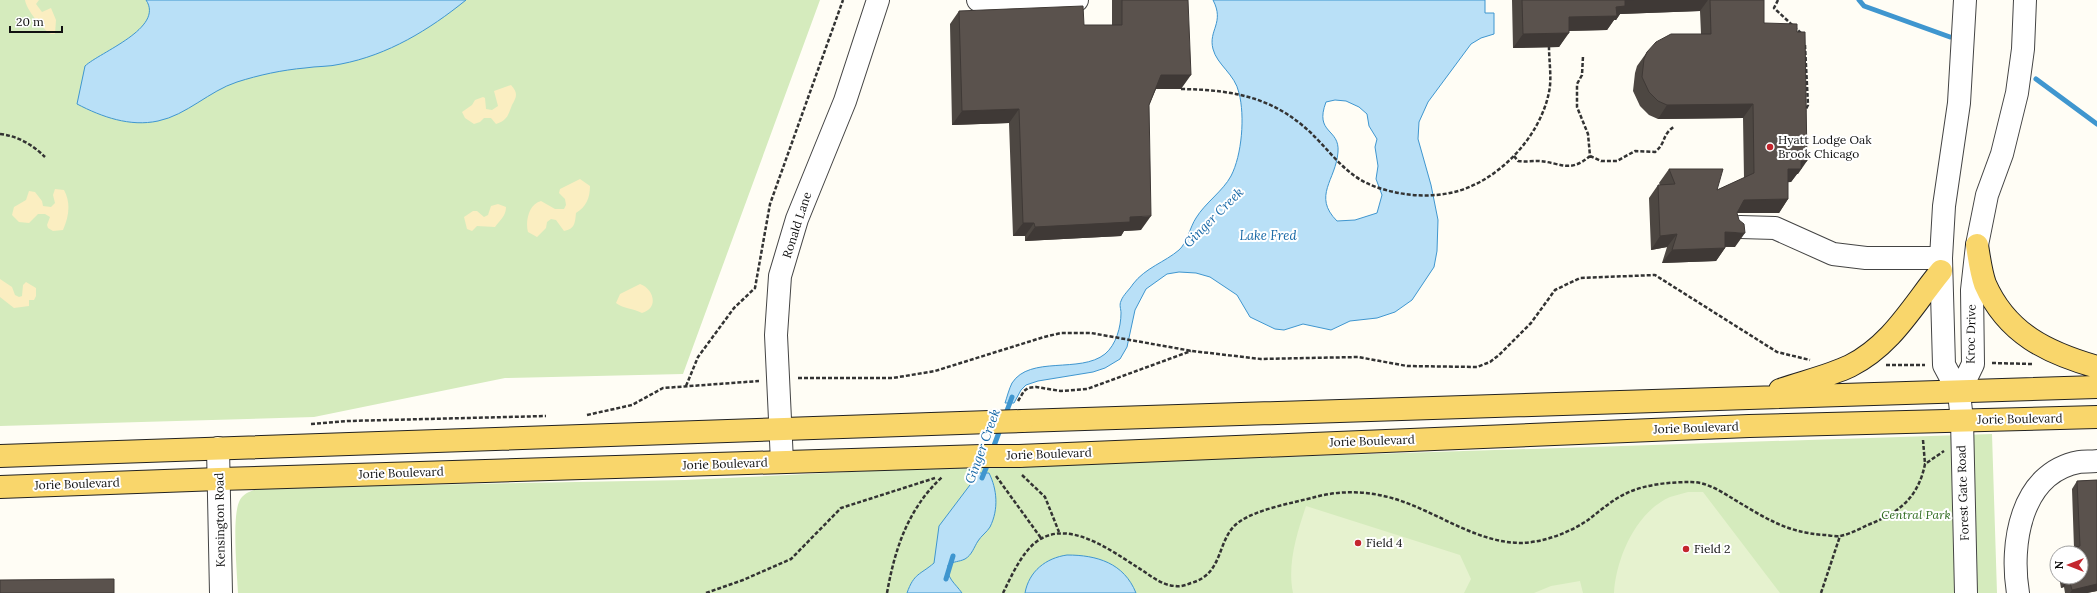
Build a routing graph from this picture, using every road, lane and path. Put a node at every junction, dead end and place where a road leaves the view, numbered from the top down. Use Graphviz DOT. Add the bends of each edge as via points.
graph roads {
  1 [pos="843,0"];
  2 [pos="878,0"];
  3 [pos="978,0"];
  4 [pos="1077,0"];
  5 [pos="1778,0"];
  6 [pos="1965,0"];
  7 [pos="2025,0"];
  8 [pos="1549,47"];
  9 [pos="1583,56"];
  10 [pos="1181,89"];
  11 [pos="1805,112"];
  12 [pos="1675,126"];
  13 [pos="0,134"];
  14 [pos="1514,156"];
  15 [pos="1590,156"];
  16 [pos="45,157"];
  17 [pos="1740,227"];
  18 [pos="1977,245"];
  19 [pos="1941,264"];
  20 [pos="1192,351"];
  21 [pos="2062,357"];
  22 [pos="1813,360"];
  23 [pos="1973,364"];
  24 [pos="1944,365"];
  25 [pos="1880,366"];
  26 [pos="2097,367"];
  27 [pos="778,380"];
  28 [pos="686,386"];
  29 [pos="2097,387"];
  30 [pos="1959,393"];
  31 [pos="1762,396"];
  32 [pos="1020,412"];
  33 [pos="581,415"];
  34 [pos="550,416"];
  35 [pos="2097,417"];
  36 [pos="1962,420"];
  37 [pos="305,424"];
  38 [pos="781,428"];
  39 [pos="218,448"];
  40 [pos="1961,448"];
  41 [pos="0,456"];
  42 [pos="782,462"];
  43 [pos="2097,462"];
  44 [pos="987,464"];
  45 [pos="1019,465"];
  46 [pos="219,479"];
  47 [pos="0,487"];
  48 [pos="1059,532"];
  49 [pos="1840,536"];
  50 [pos="1041,538"];
  51 [pos="221,593"];
  52 [pos="706,593"];
  53 [pos="887,593"];
  54 [pos="1003,593"];
  55 [pos="1821,593"];
  56 [pos="1966,593"];
  57 [pos="2018,593"];
  1 -- 28 [label="path" via="770,204 755,288 734,308 698,357"];
  2 -- 27 [label="street, Ronald Lane" via="845,101 797,219 780,276 776,335"];
  3 -- 4 [label="street" via="1006,4 1049,5"];
  5 -- 11 [label="path" via="1774,8 1802,34 1805,46 1808,105"];
  6 -- 19 [label="street, Kroc Drive" via="1959,103 1944,206"];
  7 -- 18 [label="street, Kroc Drive" via="2023,49 2017,93 2002,154 1988,195"];
  8 -- 14 [label="path" via="1549,92 1537,125"];
  9 -- 15 [label="path" via="1582,75 1577,84 1577,107 1588,134"];
  10 -- 14 [label="path" via="1210,90 1258,98 1300,122 1339,164 1360,180 1416,196 1452,193 1485,179"];
  12 -- 15 [label="path" via="1667,132 1661,147 1655,152 1635,151 1617,161 1601,161"];
  13 -- 16 [label="path" via="23,140"];
  14 -- 15 [label="path" via="1518,161 1539,161 1570,167"];
  17 -- 19 [label="street" via="1775,228 1834,254"];
  18 -- 21 [label="main road" via="1985,283 2000,312 2027,338"];
  18 -- 23 [label="street, Kroc Drive" via="1972,290"];
  19 -- 24 [label="street, Kroc Drive"];
  19 -- 31 [label="main road" via="1910,314 1889,338 1867,356 1850,366"];
  20 -- 22 [label="path" via="1261,359 1358,357 1407,366 1477,367 1499,355 1532,323 1555,290 1580,278 1655,275 1777,352"];
  20 -- 27 [label="path" via="1091,333 1061,333 935,371 893,378 818,377"];
  20 -- 32 [label="path" via="1087,389 1061,391 1028,388 1024,391"];
  21 -- 23 [label="path" via="2037,364"];
  21 -- 26 [label="main road"];
  23 -- 30 [label="street, Kroc Drive"];
  24 -- 25 [label="path"];
  24 -- 30 [label="street, Kroc Drive"];
  27 -- 28 [label="path"];
  27 -- 38 [label="street, Ronald Lane"];
  28 -- 33 [label="path" via="663,388 632,404"];
  29 -- 30 [label="main road"];
  30 -- 31 [label="main road"];
  30 -- 36 [label="street, Forest Gate Road"];
  31 -- 32 [label="main road"];
  32 -- 38 [label="main road, bridge" via="990,422"];
  34 -- 37 [label="path"];
  35 -- 36 [label="main road, Jorie Boulevard"];
  36 -- 40 [label="street, Forest Gate Road"];
  36 -- 45 [label="main road, Jorie Boulevard" via="1717,427"];
  38 -- 39 [label="main road"];
  38 -- 42 [label="street, Ronald Lane"];
  39 -- 41 [label="main road"];
  39 -- 46 [label="street, Kensington Road"];
  40 -- 49 [label="path" via="1944,451 1925,464 1919,485 1912,497 1894,514"];
  40 -- 56 [label="street, Forest Gate Road"];
  42 -- 44 [label="main road, Jorie Boulevard"];
  42 -- 46 [label="main road, Jorie Boulevard"];
  43 -- 57 [label="street" via="2078,462 2056,471 2041,482 2032,493 2020,524 2015,549"];
  44 -- 45 [label="main road, Jorie Boulevard, bridge"];
  44 -- 50 [label="path"];
  45 -- 48 [label="path" via="1045,497"];
  46 -- 47 [label="main road, Jorie Boulevard"];
  46 -- 51 [label="street, Kensington Road"];
  48 -- 49 [label="path" via="1104,545 1158,581 1175,586 1199,581 1209,573 1219,558 1231,530 1238,522 1256,514 1312,498 1346,492 1372,494 1397,500 1477,534 1523,543 1567,532 1624,494 1641,487 1693,482 1710,486 1783,528 1800,533"];
  48 -- 50 [label="path"];
  49 -- 55 [label="path"];
  50 -- 54 [label="path" via="1028,550"];
  52 -- 53 [label="path" via="791,559 841,508 943,476 927,491 900,538"];
}
